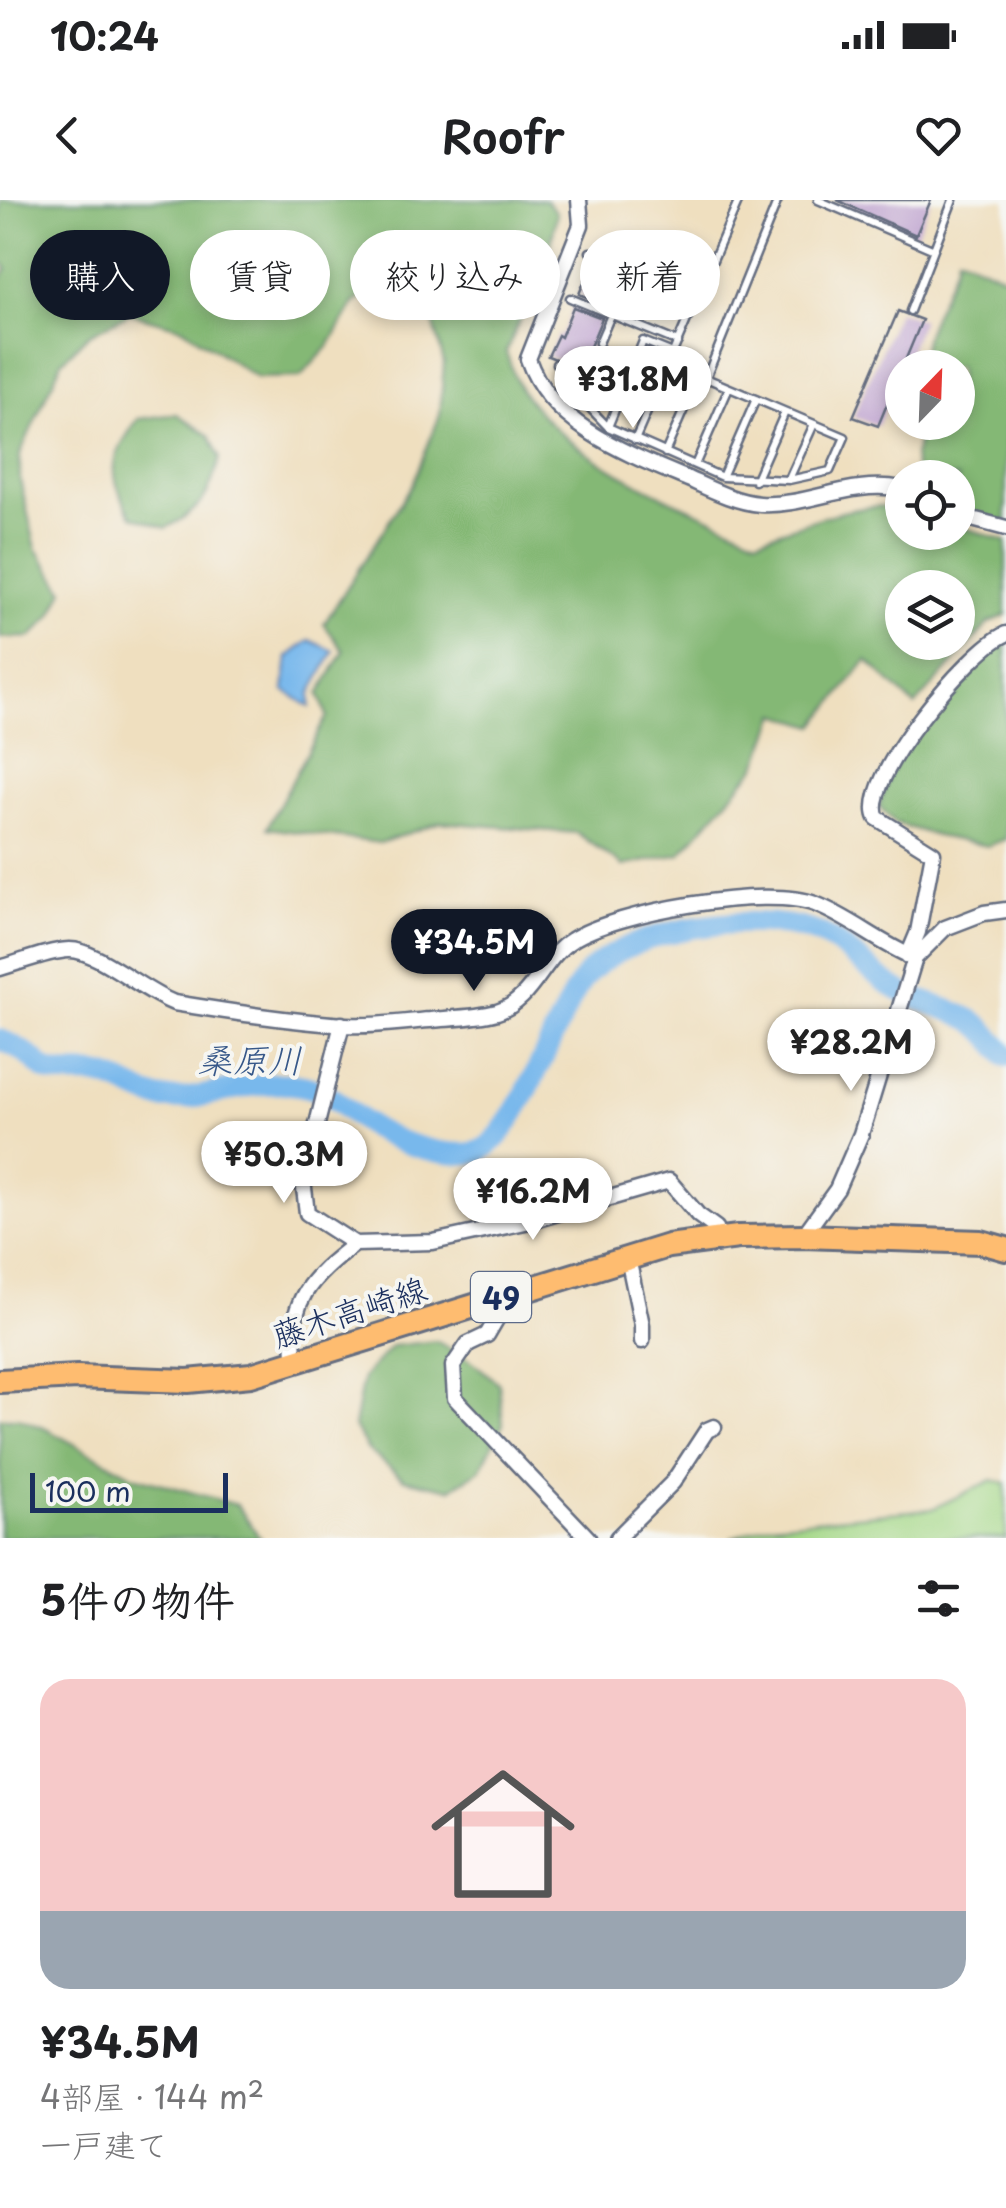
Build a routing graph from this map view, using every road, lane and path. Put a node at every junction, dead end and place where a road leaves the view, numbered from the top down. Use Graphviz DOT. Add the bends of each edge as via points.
graph roads {
  1 [pos="580,200"];
  2 [pos="739,200"];
  3 [pos="778,200"];
  4 [pos="818,200"];
  5 [pos="953,200"];
  6 [pos="720,245"];
  7 [pos="932,249"];
  8 [pos="570,298"];
  9 [pos="580,302"];
  10 [pos="910,311"];
  11 [pos="609,320"];
  12 [pos="623,320"];
  13 [pos="687,320"];
  14 [pos="600,342"];
  15 [pos="678,342"];
  16 [pos="673,354"];
  17 [pos="669,362"];
  18 [pos="556,364"];
  19 [pos="632,368"];
  20 [pos="703,377"];
  21 [pos="729,388"];
  22 [pos="588,392"];
  23 [pos="756,400"];
  24 [pos="785,412"];
  25 [pos="814,424"];
  26 [pos="608,427"];
  27 [pos="636,440"];
  28 [pos="665,453"];
  29 [pos="695,465"];
  30 [pos="722,477"];
  31 [pos="789,480"];
  32 [pos="755,481"];
  33 [pos="885,487"];
  34 [pos="975,520"];
  35 [pos="1006,528"];
  36 [pos="1006,634"];
  37 [pos="1006,910"];
  38 [pos="912,957"];
  39 [pos="0,968"];
  40 [pos="342,1024"];
  41 [pos="803,1236"];
  42 [pos="715,1239"];
  43 [pos="355,1244"];
  44 [pos="1006,1249"];
  45 [pos="628,1258"];
  46 [pos="511,1294"];
  47 [pos="642,1341"];
  48 [pos="295,1362"];
  49 [pos="0,1381"];
  50 [pos="714,1428"];
  51 [pos="588,1538"];
  52 [pos="617,1538"];
  1 -- 33 [label="street" via="581,225 528,359 534,376 571,418 601,440 746,502"];
  2 -- 6 [label="lane"];
  3 -- 20 [label="lane"];
  4 -- 7 [label="lane"];
  5 -- 7 [label="lane"];
  7 -- 10 [label="lane"];
  8 -- 9 [label="lane"];
  11 -- 14 [label="lane"];
  12 -- 15 [label="lane"];
  13 -- 15 [label="lane"];
  15 -- 16 [label="lane"];
  16 -- 17 [label="lane"];
  16 -- 19 [label="lane" via="643,341"];
  17 -- 20 [label="lane"];
  17 -- 27 [label="lane"];
  18 -- 22 [label="lane"];
  19 -- 22 [label="lane" via="602,357"];
  19 -- 26 [label="lane"];
  20 -- 21 [label="lane"];
  20 -- 28 [label="lane"];
  21 -- 23 [label="lane"];
  21 -- 29 [label="lane"];
  22 -- 26 [label="lane" via="584,402"];
  23 -- 24 [label="lane"];
  23 -- 30 [label="lane"];
  24 -- 25 [label="lane"];
  24 -- 32 [label="lane"];
  25 -- 31 [label="lane"];
  25 -- 31 [label="lane" via="845,437 838,454 830,470"];
  26 -- 27 [label="lane"];
  27 -- 28 [label="lane"];
  28 -- 29 [label="lane"];
  29 -- 30 [label="lane"];
  30 -- 32 [label="lane"];
  31 -- 32 [label="lane"];
  34 -- 35 [label="street"];
  36 -- 38 [label="street" via="956,675 889,761 874,792 877,818 933,854"];
  37 -- 38 [label="street" via="945,928"];
  38 -- 40 [label="street" via="811,902 707,901 573,939 529,992 496,1012"];
  38 -- 41 [label="street" via="861,1134 837,1190"];
  39 -- 40 [label="street" via="78,951 174,1003"];
  40 -- 43 [label="street" via="303,1180 307,1213"];
  41 -- 42 [label="main road, 藤木高崎線 / 49"];
  41 -- 44 [label="main road, 藤木高崎線 / 49" via="981,1242"];
  42 -- 43 [label="street" via="716,1228 669,1181 434,1242"];
  42 -- 45 [label="main road, 藤木高崎線 / 49"];
  43 -- 48 [label="street" via="305,1287 291,1337"];
  45 -- 46 [label="main road, 藤木高崎線 / 49"];
  45 -- 47 [label="street"];
  46 -- 48 [label="main road, 藤木高崎線 / 49"];
  46 -- 51 [label="street" via="487,1335 468,1344 453,1366 455,1398"];
  48 -- 49 [label="main road, 藤木高崎線 / 49" via="222,1380"];
  50 -- 52 [label="street"];
}
